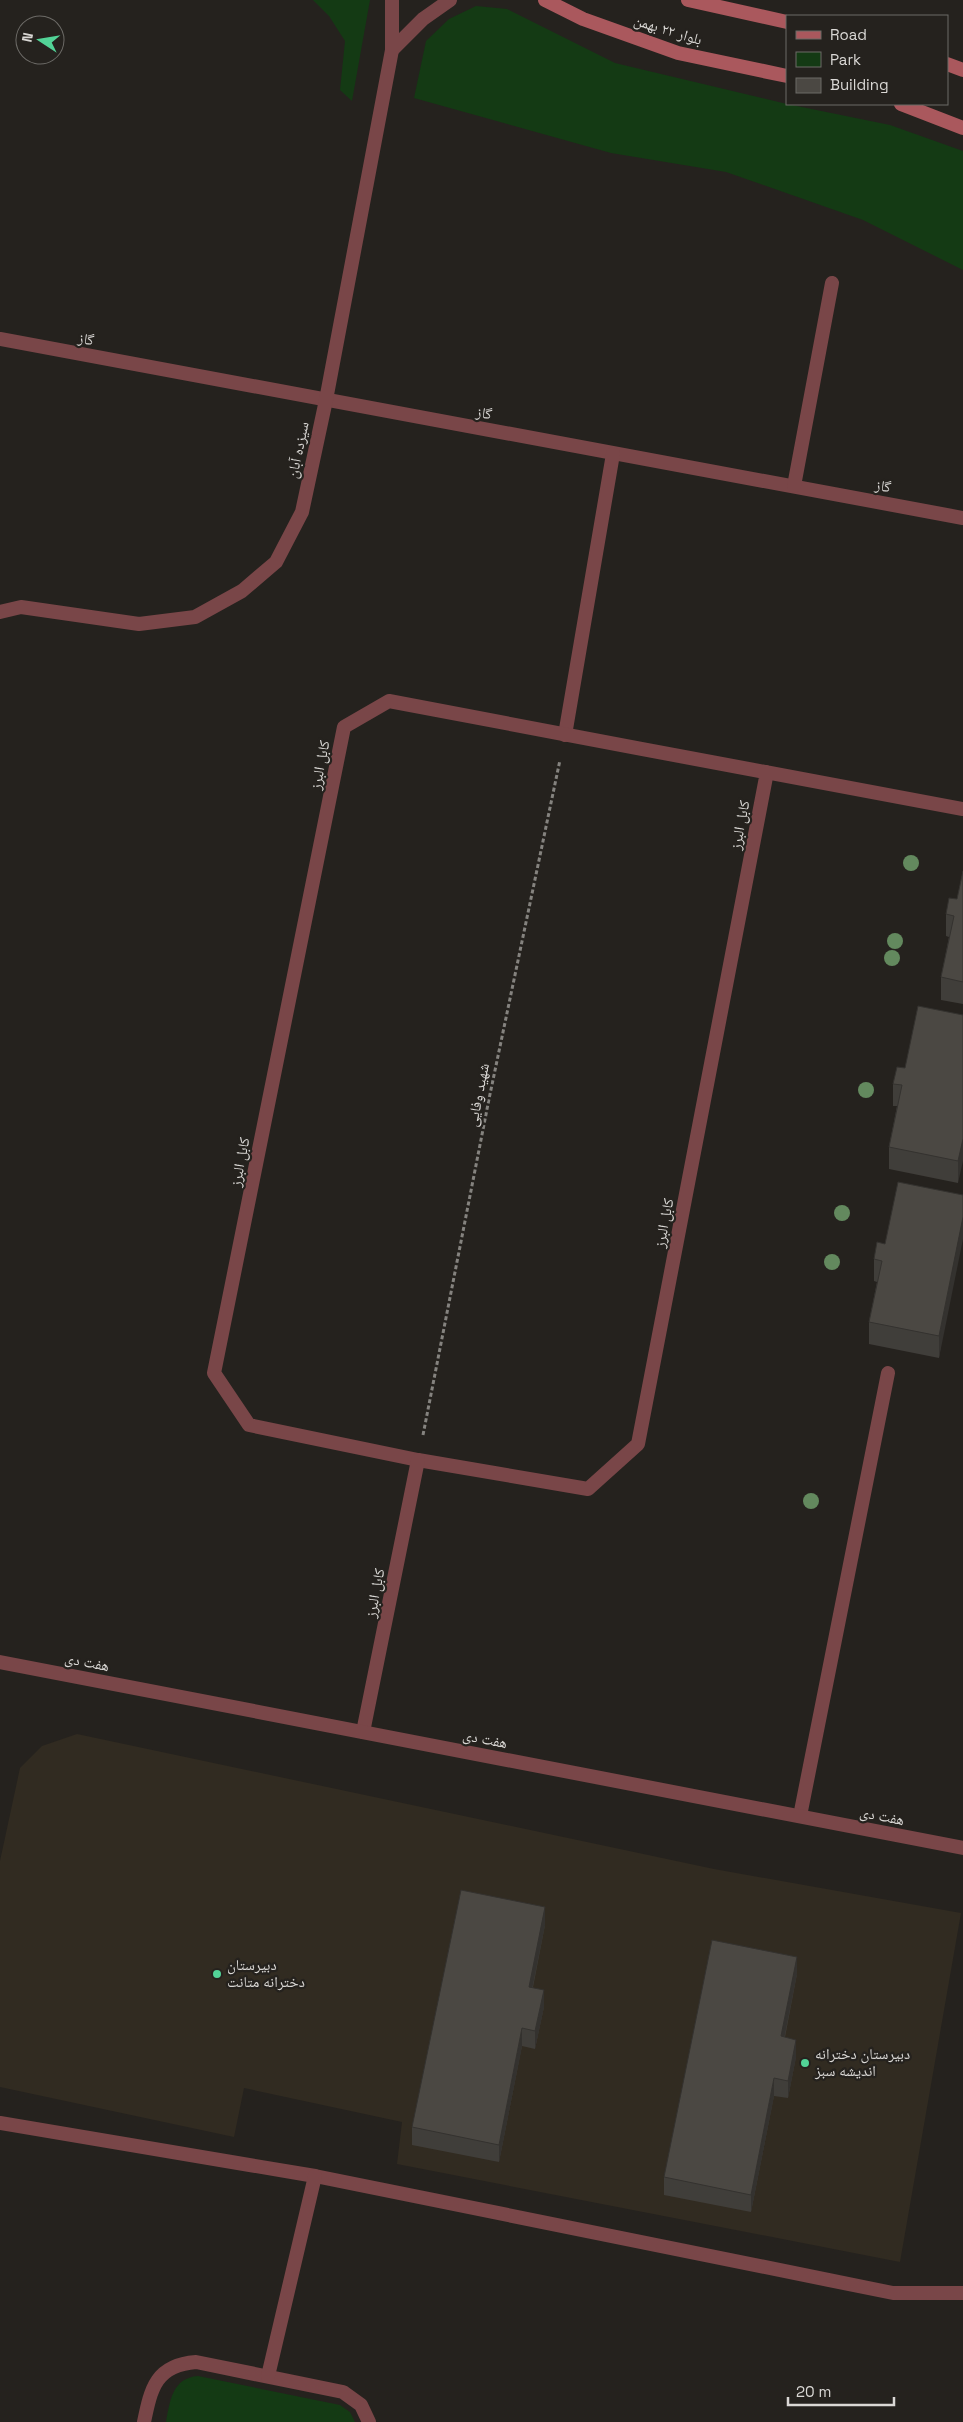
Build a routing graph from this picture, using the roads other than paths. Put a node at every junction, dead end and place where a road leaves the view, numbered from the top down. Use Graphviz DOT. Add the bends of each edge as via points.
graph roads {
  1 [pos="392,0"];
  2 [pos="450,0"];
  3 [pos="545,0"];
  4 [pos="688,0"];
  5 [pos="786,22"];
  6 [pos="392,50"];
  7 [pos="786,76"];
  8 [pos="904,105"];
  9 [pos="963,128"];
  10 [pos="832,283"];
  11 [pos="0,339"];
  12 [pos="326,400"];
  13 [pos="613,454"];
  14 [pos="794,486"];
  15 [pos="963,518"];
  16 [pos="0,612"];
  17 [pos="565,735"];
  18 [pos="767,772"];
  19 [pos="963,809"];
  20 [pos="888,1373"];
  21 [pos="418,1460"];
  22 [pos="0,1662"];
  23 [pos="363,1732"];
  24 [pos="800,1816"];
  25 [pos="963,1848"];
  26 [pos="0,2123"];
  27 [pos="315,2176"];
  28 [pos="963,2293"];
  29 [pos="268,2376"];
  30 [pos="144,2422"];
  31 [pos="369,2422"];
  1 -- 6 [label="street, سیزده آبان"];
  2 -- 6 [label="street" via="423,19"];
  3 -- 7 [label="main road, بلوار ۲۲ بهمن" via="583,19 678,53"];
  4 -- 5 [label="main road"];
  6 -- 12 [label="street, سیزده آبان"];
  8 -- 9 [label="main road"];
  10 -- 14 [label="street"];
  11 -- 12 [label="street, گاز"];
  12 -- 13 [label="street, گاز"];
  12 -- 16 [label="street, سیزده آبان" via="302,512 276,562 242,592 195,617 139,624 21,607"];
  13 -- 14 [label="street, گاز"];
  13 -- 17 [label="street"];
  14 -- 15 [label="street, گاز"];
  17 -- 18 [label="street"];
  17 -- 21 [label="street, کابل البرز" via="389,701 344,728 214,1373 249,1425"];
  18 -- 19 [label="street"];
  18 -- 21 [label="street, کابل البرز" via="638,1444 588,1488"];
  20 -- 24 [label="street"];
  21 -- 23 [label="street, کابل البرز"];
  22 -- 23 [label="street, هفت دی"];
  23 -- 24 [label="street, هفت دی"];
  24 -- 25 [label="street, هفت دی"];
  26 -- 27 [label="street"];
  27 -- 28 [label="street" via="893,2293"];
  27 -- 29 [label="street"];
  29 -- 30 [label="street" via="196,2362 173,2367 156,2382 150,2393"];
  29 -- 31 [label="street" via="343,2392 361,2405"];
}
